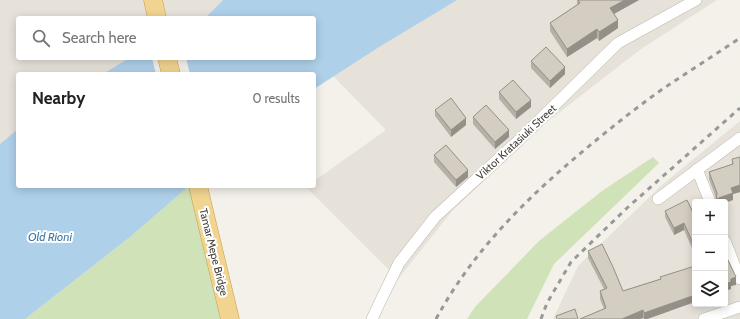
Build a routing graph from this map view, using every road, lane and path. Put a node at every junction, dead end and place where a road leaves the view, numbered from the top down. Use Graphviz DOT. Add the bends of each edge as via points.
graph roads {
  1 [pos="153,0"];
  2 [pos="696,0"];
  3 [pos="157,16"];
  4 [pos="168,60"];
  5 [pos="170,72"];
  6 [pos="740,138"];
  7 [pos="697,169"];
  8 [pos="198,188"];
  9 [pos="658,199"];
  10 [pos="709,199"];
  11 [pos="728,249"];
  12 [pos="740,279"];
  13 [pos="740,307"];
  14 [pos="230,319"];
  15 [pos="372,319"];
  16 [pos="704,319"];
  1 -- 3 [label="highway"];
  2 -- 15 [label="street, Viktor Kratasiuki Street" via="618,43 518,142 435,217 399,263"];
  4 -- 5 [label="highway"];
  6 -- 7 [label="street"];
  7 -- 9 [label="street"];
  7 -- 10 [label="street"];
  8 -- 14 [label="highway, Tamar Mepe Bridge"];
  11 -- 12 [label="street"];
  13 -- 16 [label="street"];
}
